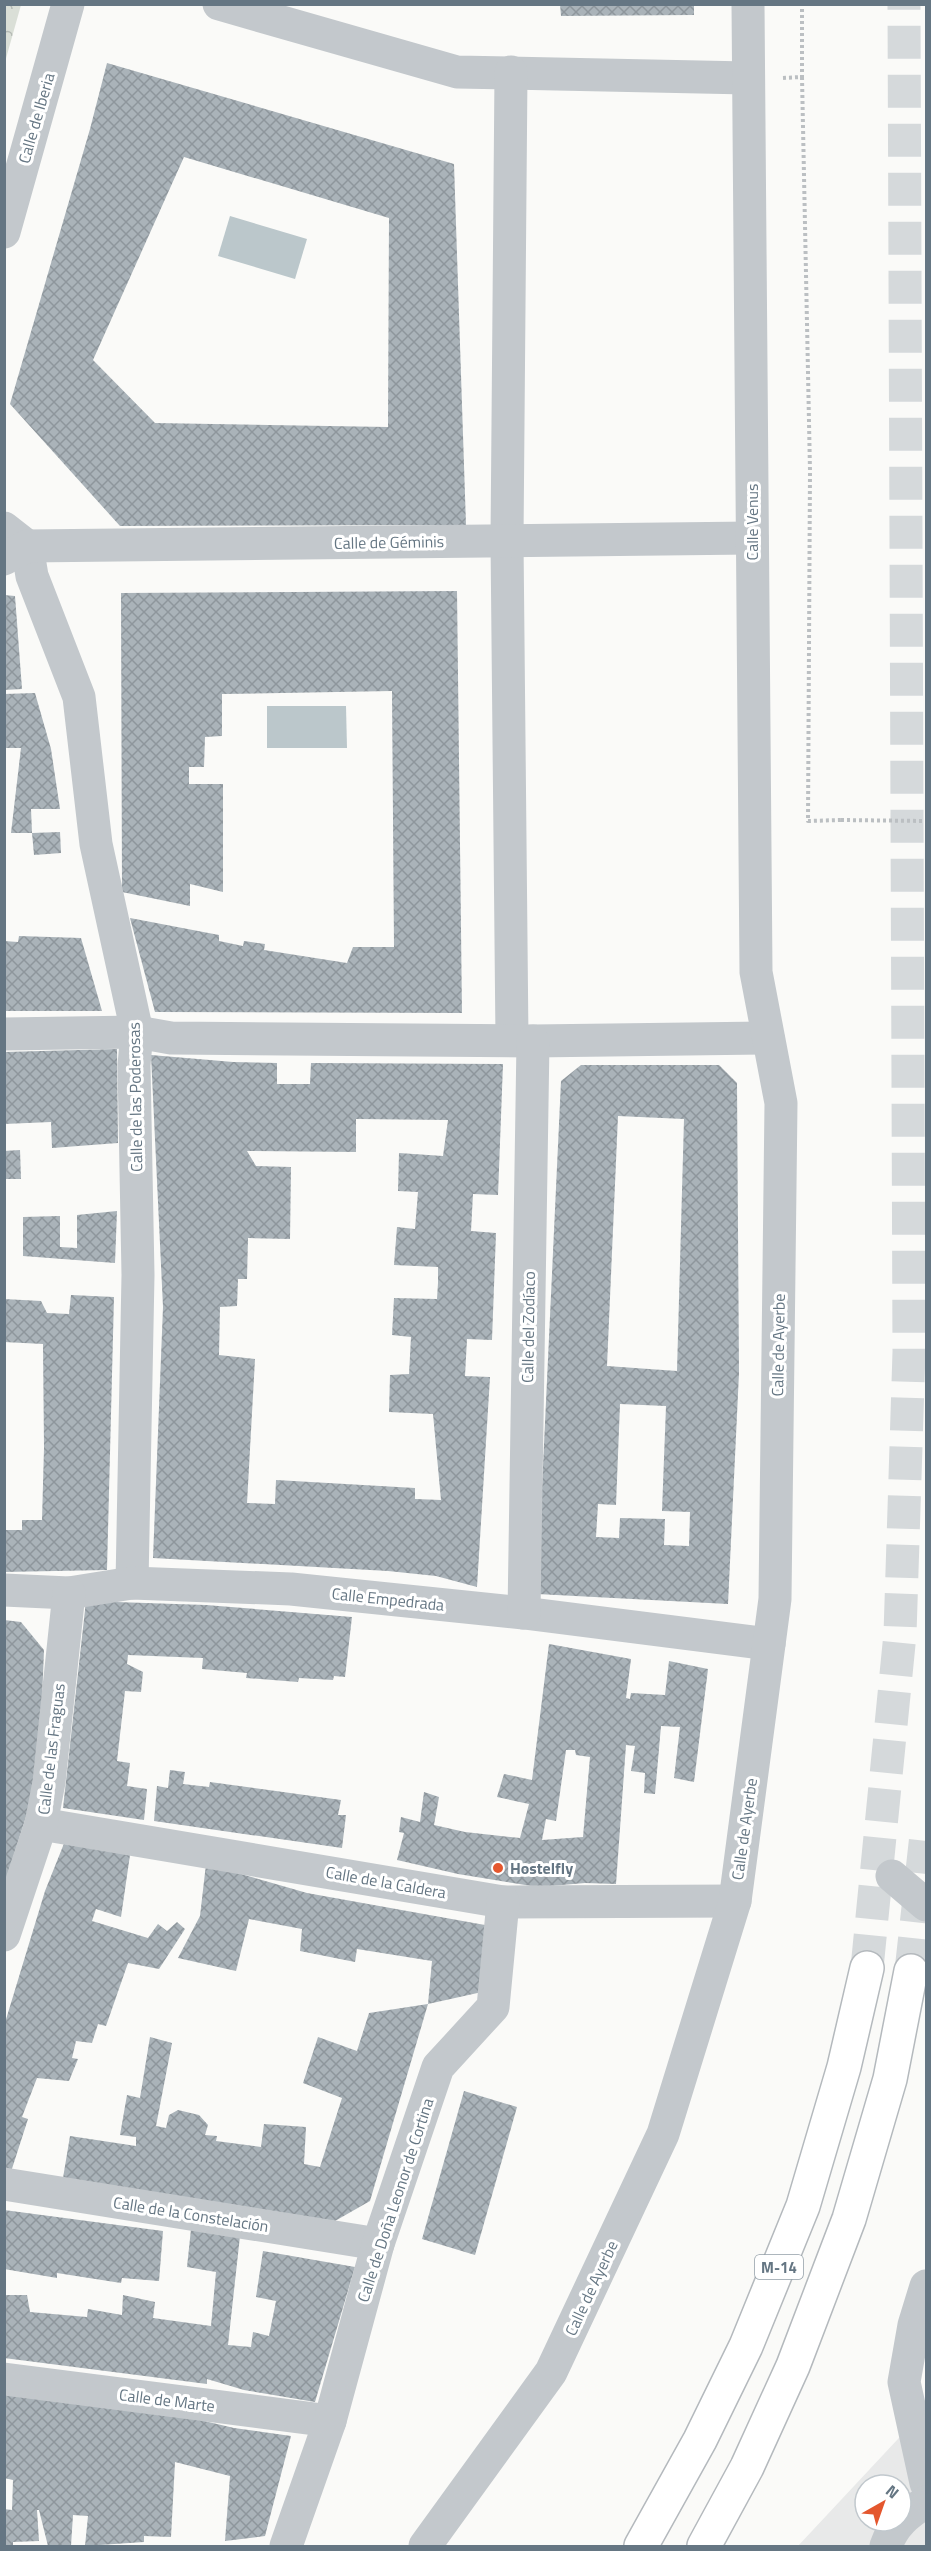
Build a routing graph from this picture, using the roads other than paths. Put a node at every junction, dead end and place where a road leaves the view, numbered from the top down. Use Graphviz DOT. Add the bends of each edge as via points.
graph roads {
  1 [pos="68,4"];
  2 [pos="219,4"];
  3 [pos="748,4"];
  4 [pos="511,72"];
  5 [pos="748,78"];
  6 [pos="4,232"];
  7 [pos="752,538"];
  8 [pos="507,540"];
  9 [pos="12,544"];
  10 [pos="137,1032"];
  11 [pos="4,1034"];
  12 [pos="768,1038"];
  13 [pos="522,1041"];
  14 [pos="132,1583"];
  15 [pos="4,1590"];
  16 [pos="69,1593"];
  17 [pos="525,1613"];
  18 [pos="770,1644"];
  19 [pos="41,1824"];
  20 [pos="892,1876"];
  21 [pos="735,1901"];
  22 [pos="503,1902"];
  23 [pos="927,1905"];
  24 [pos="4,1935"];
  25 [pos="867,1968"];
  26 [pos="911,1971"];
  27 [pos="4,2184"];
  28 [pos="378,2244"];
  29 [pos="927,2286"];
  30 [pos="4,2379"];
  31 [pos="330,2421"];
  32 [pos="927,2483"];
  33 [pos="927,2502"];
  34 [pos="286,2547"];
  35 [pos="425,2547"];
  36 [pos="641,2547"];
  37 [pos="704,2547"];
  38 [pos="886,2547"];
  1 -- 6 [label="street, Calle de Iberia"];
  2 -- 4 [label="street" via="457,72"];
  3 -- 5 [label="street, Calle Venus"];
  4 -- 5 [label="street"];
  4 -- 8 [label="street, Calle del Zodíaco"];
  5 -- 7 [label="street, Calle Venus"];
  7 -- 8 [label="street, Calle de Géminis"];
  7 -- 12 [label="street, Calle Venus" via="756,972"];
  8 -- 9 [label="street, Calle de Géminis"];
  8 -- 13 [label="street, Calle del Zodíaco"];
  9 -- 10 [label="street, Calle de las Poderosas" via="32,576 79,697 96,844"];
  10 -- 11 [label="street"];
  10 -- 13 [label="street" via="171,1038"];
  10 -- 14 [label="street, Calle de las Poderosas" via="134,1065 138,1275"];
  12 -- 13 [label="street"];
  12 -- 18 [label="street, Calle de Ayerbe" via="781,1103 775,1599"];
  13 -- 17 [label="street, Calle del Zodíaco"];
  14 -- 16 [label="street, Calle Empedrada"];
  14 -- 17 [label="street, Calle Empedrada" via="291,1589"];
  15 -- 16 [label="street, Calle Empedrada"];
  16 -- 19 [label="street, Calle de las Fraguas"];
  17 -- 18 [label="street, Calle Empedrada"];
  18 -- 21 [label="street, Calle de Ayerbe"];
  19 -- 22 [label="street, Calle de la Caldera"];
  19 -- 24 [label="street, Calle de las Fraguas"];
  20 -- 23 [label="street"];
  21 -- 22 [label="street, Calle de la Caldera"];
  21 -- 35 [label="street, Calle de Ayerbe" via="663,2134 551,2372"];
  22 -- 28 [label="street, Calle de Doña Leonor de Cortina" via="493,2007 438,2067"];
  25 -- 36 [label="highway, M-14" via="844,2067 803,2206 746,2346"];
  26 -- 37 [label="highway, M-14" via="890,2079 849,2219 793,2366 747,2468"];
  27 -- 28 [label="street, Calle de la Constelación"];
  28 -- 31 [label="street, Calle de Doña Leonor de Cortina"];
  29 -- 32 [label="street" via="914,2325 904,2382"];
  30 -- 31 [label="street, Calle de Marte"];
  31 -- 34 [label="street, Calle de Doña Leonor de Cortina"];
  33 -- 38 [label="street" via="907,2514 889,2535"];
}
